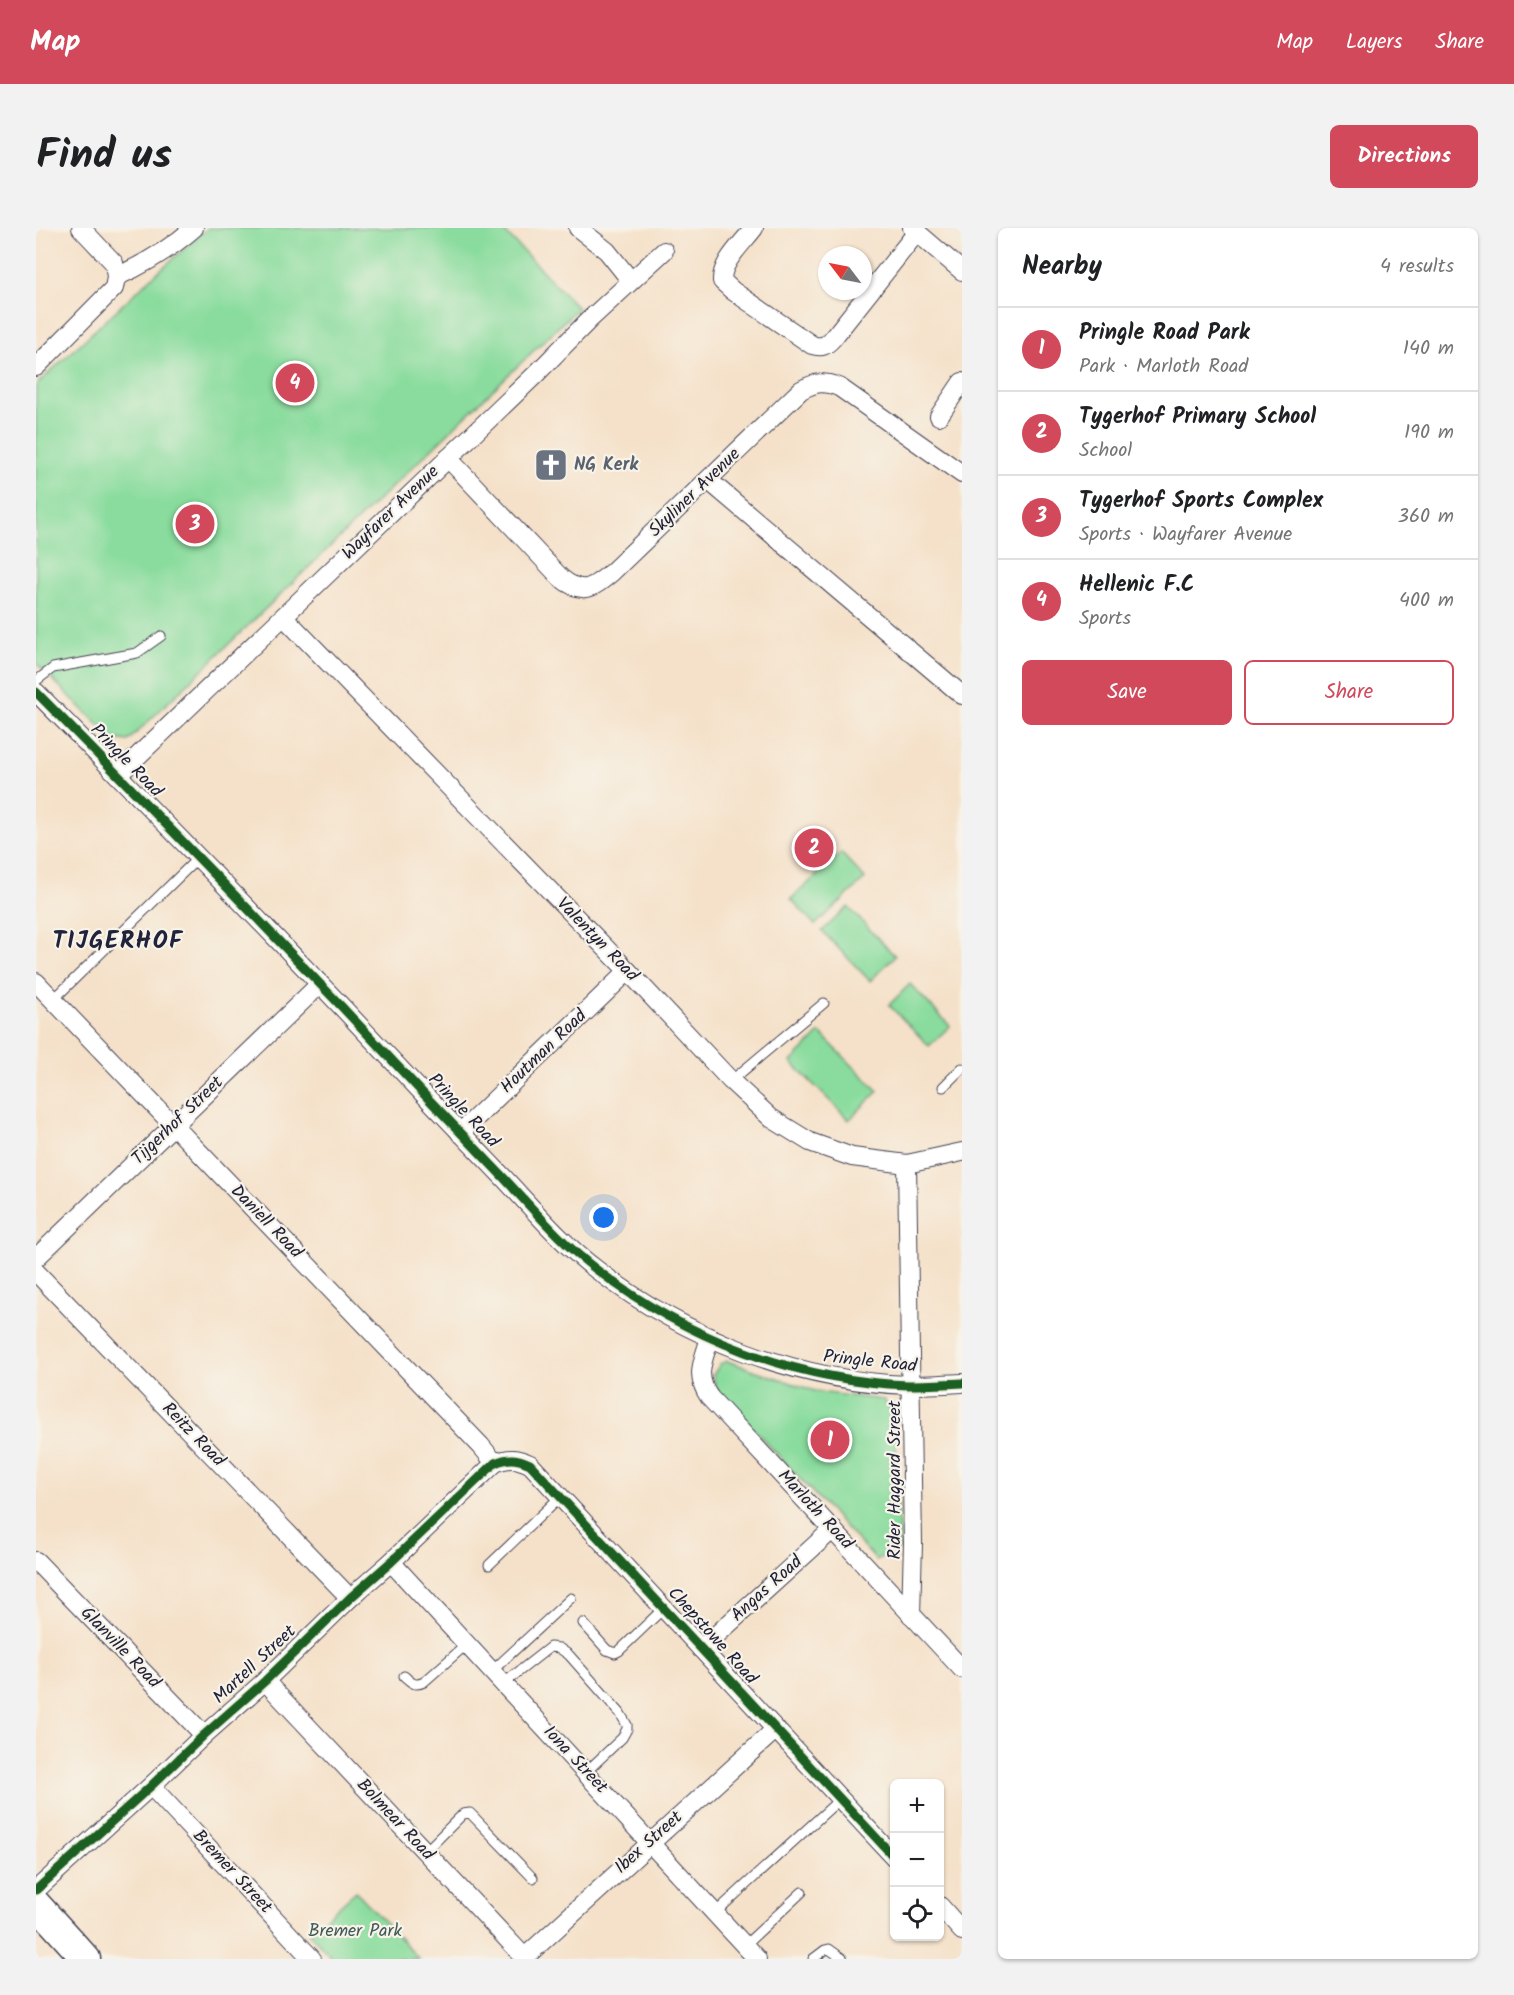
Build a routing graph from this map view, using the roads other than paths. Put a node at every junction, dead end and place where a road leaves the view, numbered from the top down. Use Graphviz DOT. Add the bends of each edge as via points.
graph roads {
  1 [pos="81,228"];
  2 [pos="754,228"];
  3 [pos="586,230"];
  4 [pos="915,230"];
  5 [pos="187,233"];
  6 [pos="664,251"];
  7 [pos="962,271"];
  8 [pos="116,277"];
  9 [pos="631,281"];
  10 [pos="36,367"];
  11 [pos="962,382"];
  12 [pos="939,416"];
  13 [pos="448,458"];
  14 [pos="962,474"];
  15 [pos="708,480"];
  16 [pos="284,617"];
  17 [pos="161,636"];
  18 [pos="36,681"];
  19 [pos="36,692"];
  20 [pos="962,695"];
  21 [pos="118,775"];
  22 [pos="198,858"];
  23 [pos="628,971"];
  24 [pos="36,982"];
  25 [pos="320,984"];
  26 [pos="53,1000"];
  27 [pos="824,1003"];
  28 [pos="962,1068"];
  29 [pos="731,1081"];
  30 [pos="943,1087"];
  31 [pos="174,1125"];
  32 [pos="460,1133"];
  33 [pos="962,1152"];
  34 [pos="907,1164"];
  35 [pos="36,1258"];
  36 [pos="36,1272"];
  37 [pos="710,1338"];
  38 [pos="962,1383"];
  39 [pos="911,1385"];
  40 [pos="495,1464"];
  41 [pos="561,1496"];
  42 [pos="833,1529"];
  43 [pos="36,1561"];
  44 [pos="391,1562"];
  45 [pos="489,1565"];
  46 [pos="350,1598"];
  47 [pos="571,1598"];
  48 [pos="664,1608"];
  49 [pos="911,1615"];
  50 [pos="583,1623"];
  51 [pos="467,1644"];
  52 [pos="701,1648"];
  53 [pos="962,1669"];
  54 [pos="404,1676"];
  55 [pos="498,1677"];
  56 [pos="265,1681"];
  57 [pos="775,1730"];
  58 [pos="204,1735"];
  59 [pos="586,1773"];
  60 [pos="151,1786"];
  61 [pos="840,1799"];
  62 [pos="650,1842"];
  63 [pos="425,1852"];
  64 [pos="890,1853"];
  65 [pos="533,1878"];
  66 [pos="36,1890"];
  67 [pos="802,1892"];
  68 [pos="36,1904"];
  69 [pos="944,1911"];
  70 [pos="715,1913"];
  71 [pos="962,1930"];
  72 [pos="745,1945"];
  73 [pos="525,1958"];
  74 [pos="86,1959"];
  75 [pos="312,1959"];
  76 [pos="757,1959"];
  77 [pos="813,1959"];
  78 [pos="843,1959"];
  1 -- 8 [label="street" via="112,260"];
  2 -- 4 [label="street" via="726,265 722,281 812,345 822,347 833,338"];
  3 -- 9 [label="street"];
  4 -- 7 [label="street"];
  5 -- 8 [label="street"];
  6 -- 9 [label="street, Wayfarer Avenue"];
  8 -- 10 [label="street" via="113,291"];
  9 -- 13 [label="street, Wayfarer Avenue"];
  11 -- 12 [label="street"];
  13 -- 15 [label="street, Skyliner Avenue" via="561,578 574,588 585,590 612,572"];
  13 -- 16 [label="street, Wayfarer Avenue"];
  14 -- 15 [label="street, Skyliner Avenue" via="839,387 822,382 801,390"];
  15 -- 20 [label="street"];
  16 -- 21 [label="street, Wayfarer Avenue"];
  16 -- 23 [label="street, Valentyn Road"];
  17 -- 18 [label="lane" via="138,654 53,668"];
  19 -- 21 [label="street, Pringle Road"];
  21 -- 22 [label="street, Pringle Road"];
  22 -- 25 [label="street, Pringle Road"];
  22 -- 26 [label="lane"];
  23 -- 29 [label="street, Valentyn Road"];
  23 -- 32 [label="street, Houtman Road"];
  24 -- 26 [label="street, Daniell Road"];
  25 -- 31 [label="street, Tijgerhof Street"];
  25 -- 32 [label="street, Pringle Road"];
  26 -- 31 [label="street, Daniell Road"];
  27 -- 29 [label="lane"];
  28 -- 30 [label="lane"];
  29 -- 34 [label="street, Valentyn Road" via="771,1119 810,1142 852,1157"];
  31 -- 35 [label="street, Tijgerhof Street"];
  31 -- 40 [label="street, Daniell Road"];
  32 -- 37 [label="street, Pringle Road" via="595,1268 656,1310"];
  33 -- 34 [label="street, Valentyn Road"];
  34 -- 39 [label="street, Rider Haggard Street"];
  36 -- 46 [label="street, Reitz Road"];
  37 -- 39 [label="street, Pringle Road" via="764,1359 810,1371"];
  37 -- 42 [label="street, Marloth Road" via="701,1371 703,1388"];
  38 -- 39 [label="street, Pringle Road"];
  39 -- 49 [label="street, Rider Haggard Street"];
  40 -- 41 [label="street, Chepstowe Road" via="507,1458 530,1464"];
  40 -- 44 [label="street, Martell Street"];
  41 -- 45 [label="lane"];
  41 -- 48 [label="street, Chepstowe Road"];
  42 -- 49 [label="street, Marloth Road"];
  42 -- 52 [label="street, Angas Road"];
  43 -- 58 [label="street, Glanville Road"];
  44 -- 46 [label="street, Martell Street"];
  44 -- 51 [label="street, Iona Street"];
  46 -- 56 [label="street, Martell Street"];
  47 -- 55 [label="lane"];
  48 -- 50 [label="lane" via="615,1653"];
  48 -- 52 [label="street, Chepstowe Road"];
  49 -- 53 [label="street, Marloth Road"];
  51 -- 54 [label="lane" via="424,1682 413,1684"];
  51 -- 55 [label="street, Iona Street"];
  52 -- 57 [label="street, Chepstowe Road"];
  55 -- 59 [label="street, Iona Street"];
  55 -- 59 [label="lane" via="550,1647 569,1655 627,1725 622,1738"];
  56 -- 58 [label="street, Martell Street"];
  56 -- 63 [label="street, Bolmear Road"];
  57 -- 61 [label="street, Chepstowe Road"];
  57 -- 62 [label="street, Ibex Street"];
  58 -- 60 [label="street, Martell Street"];
  59 -- 62 [label="street, Iona Street"];
  60 -- 66 [label="street, Martell Street"];
  60 -- 75 [label="street, Bremer Street"];
  61 -- 64 [label="street, Chepstowe Road"];
  61 -- 70 [label="lane"];
  62 -- 70 [label="street, Iona Street"];
  62 -- 73 [label="street, Ibex Street"];
  63 -- 65 [label="lane" via="467,1813"];
  63 -- 73 [label="street, Bolmear Road"];
  67 -- 72 [label="lane"];
  68 -- 74 [label="main road"];
  69 -- 71 [label="street"];
  70 -- 72 [label="street, Iona Street"];
  72 -- 76 [label="street, Iona Street"];
  77 -- 78 [label="lane" via="830,1949"];
}
